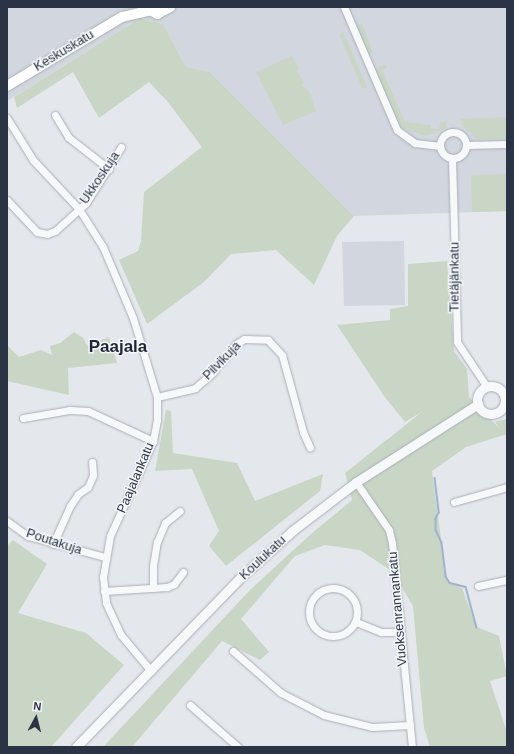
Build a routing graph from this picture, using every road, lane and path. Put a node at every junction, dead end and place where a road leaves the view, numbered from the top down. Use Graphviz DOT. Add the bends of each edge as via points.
graph roads {
  1 [pos="132,7"];
  2 [pos="170,7"];
  3 [pos="344,7"];
  4 [pos="147,9"];
  5 [pos="122,17"];
  6 [pos="7,86"];
  7 [pos="55,115"];
  8 [pos="7,118"];
  9 [pos="507,144"];
  10 [pos="466,145"];
  11 [pos="440,146"];
  12 [pos="121,147"];
  13 [pos="452,158"];
  14 [pos="109,169"];
  15 [pos="7,200"];
  16 [pos="79,209"];
  17 [pos="487,387"];
  18 [pos="157,397"];
  19 [pos="506,398"];
  20 [pos="478,404"];
  21 [pos="23,418"];
  22 [pos="153,441"];
  23 [pos="310,448"];
  24 [pos="92,462"];
  25 [pos="356,482"];
  26 [pos="507,487"];
  27 [pos="454,502"];
  28 [pos="180,511"];
  29 [pos="7,521"];
  30 [pos="53,544"];
  31 [pos="104,557"];
  32 [pos="183,572"];
  33 [pos="507,580"];
  34 [pos="478,586"];
  35 [pos="153,588"];
  36 [pos="104,591"];
  37 [pos="356,622"];
  38 [pos="400,632"];
  39 [pos="233,650"];
  40 [pos="152,670"];
  41 [pos="190,705"];
  42 [pos="410,725"];
  43 [pos="76,747"];
  44 [pos="238,747"];
  45 [pos="412,747"];
  1 -- 5 [label="main road, Keskuskatu"];
  2 -- 4 [label="main road, Keskuskatu" via="157,14"];
  3 -- 11 [label="street" via="398,130 415,143"];
  4 -- 5 [label="main road, Keskuskatu"];
  5 -- 6 [label="main road, Keskuskatu"];
  7 -- 14 [label="street" via="68,137"];
  8 -- 16 [label="street, Paajalankatu" via="33,160"];
  9 -- 10 [label="street"];
  10 -- 11 [label="street" via="462,135 453,132 443,136"];
  10 -- 13 [label="street" via="462,154"];
  11 -- 13 [label="street" via="444,154"];
  12 -- 14 [label="street, Ukkoskuja"];
  13 -- 17 [label="street, Tietäjänkatu" via="457,342"];
  14 -- 16 [label="street, Ukkoskuja"];
  15 -- 16 [label="street, Ukkoskuja" via="37,232 47,234 55,231"];
  16 -- 18 [label="street, Paajalankatu" via="115,271 133,318"];
  17 -- 19 [label="street" via="499,389"];
  17 -- 20 [label="street" via="478,396"];
  18 -- 22 [label="street, Paajalankatu" via="157,420"];
  18 -- 23 [label="street, Pilvikuja" via="195,388 212,373 236,344 244,339 268,340 282,355 303,432"];
  19 -- 20 [label="street" via="503,408 492,414 483,412"];
  20 -- 25 [label="street, Koulukatu"];
  21 -- 22 [label="street" via="70,410 88,411"];
  22 -- 31 [label="street, Paajalankatu" via="110,536"];
  24 -- 30 [label="street" via="93,475 88,487 78,494 70,506"];
  25 -- 38 [label="street, Vuoksenrannankatu" via="389,530 397,575"];
  25 -- 40 [label="street, Koulukatu" via="298,526 247,572"];
  26 -- 27 [label="street"];
  28 -- 35 [label="street" via="165,523 157,542"];
  29 -- 30 [label="street, Poutakuja" via="28,536"];
  30 -- 31 [label="street, Poutakuja"];
  31 -- 36 [label="street, Paajalankatu"];
  32 -- 35 [label="street" via="174,584"];
  33 -- 34 [label="street"];
  35 -- 36 [label="street"];
  36 -- 40 [label="street, Paajalankatu" via="106,603 122,635"];
  37 -- 37 [label="street" via="357,605 347,592 332,587 317,594 312,601 309,617 318,631 325,635 343,634"];
  37 -- 38 [label="street" via="381,632"];
  38 -- 42 [label="street, Vuoksenrannankatu"];
  39 -- 42 [label="street" via="281,693 324,715 372,727"];
  40 -- 43 [label="street, Koulukatu"];
  41 -- 44 [label="street"];
  42 -- 45 [label="street, Vuoksenrannankatu"];
}
